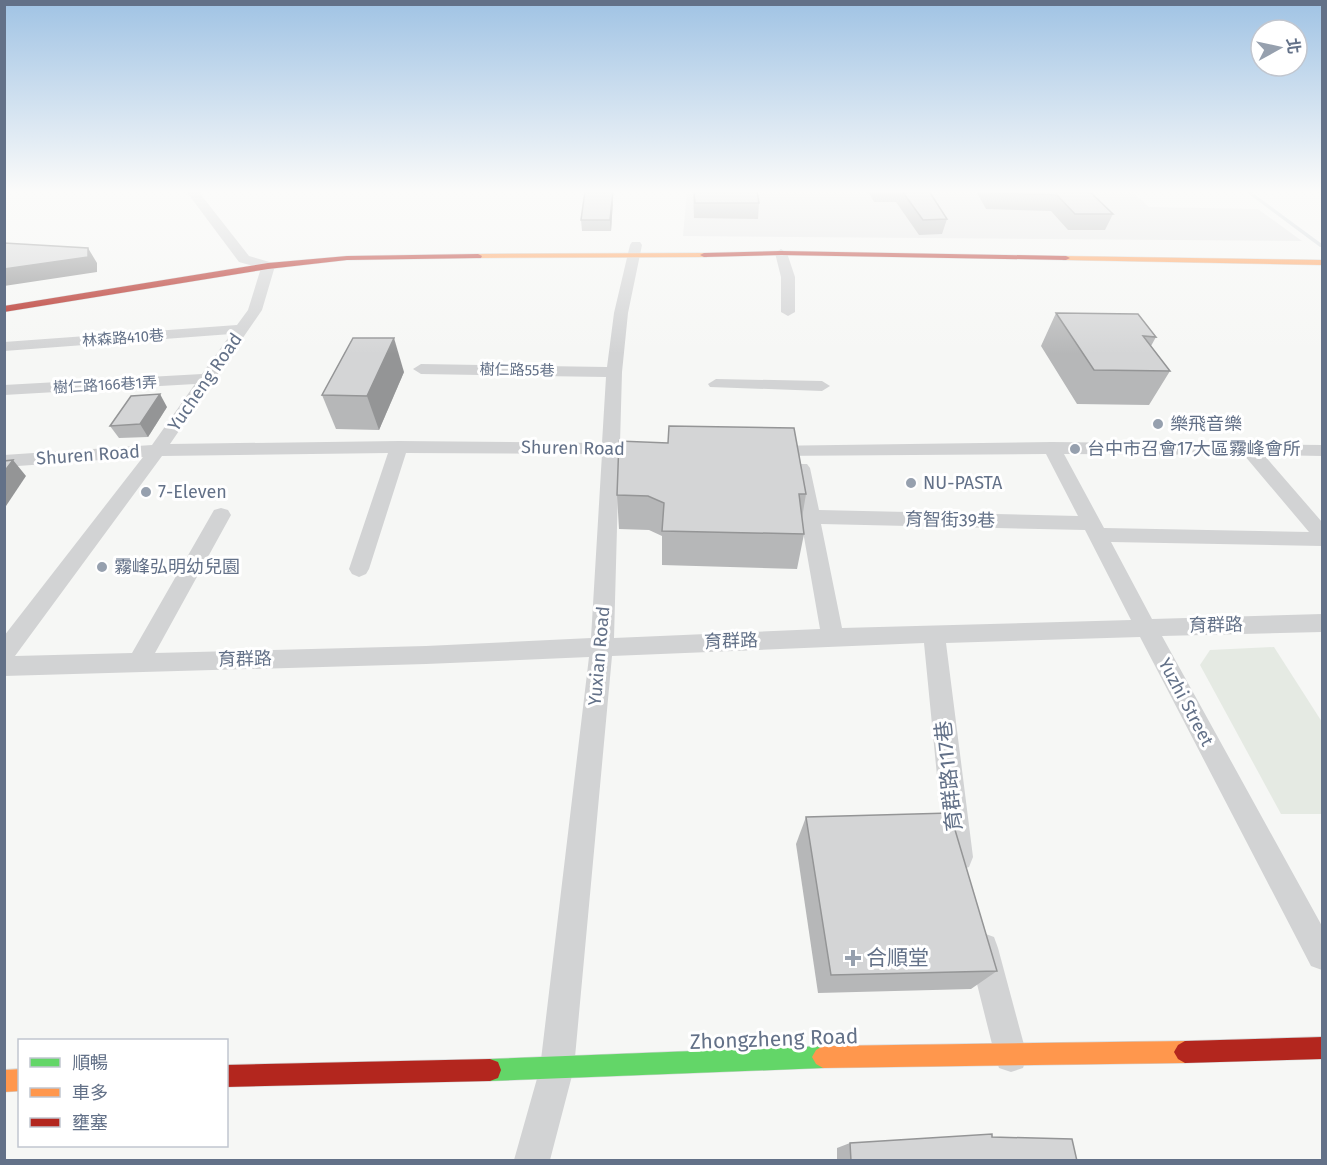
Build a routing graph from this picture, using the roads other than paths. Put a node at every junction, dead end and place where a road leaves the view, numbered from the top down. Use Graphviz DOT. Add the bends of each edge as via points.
graph roads {
  1 [pos="234,245"];
  2 [pos="411,245"];
  3 [pos="486,245"];
  4 [pos="635,250"];
  5 [pos="781,252"];
  6 [pos="1320,256"];
  7 [pos="244,259"];
  8 [pos="268,266"];
  9 [pos="4,296"];
  10 [pos="4,309"];
  11 [pos="788,312"];
  12 [pos="242,329"];
  13 [pos="4,347"];
  14 [pos="421,369"];
  15 [pos="614,372"];
  16 [pos="206,380"];
  17 [pos="716,384"];
  18 [pos="822,386"];
  19 [pos="4,390"];
  20 [pos="399,447"];
  21 [pos="1052,448"];
  22 [pos="611,449"];
  23 [pos="669,449"];
  24 [pos="1249,449"];
  25 [pos="157,450"];
  26 [pos="751,450"];
  27 [pos="797,450"];
  28 [pos="1323,450"];
  29 [pos="4,460"];
  30 [pos="221,515"];
  31 [pos="809,517"];
  32 [pos="1094,529"];
  33 [pos="1323,537"];
  34 [pos="359,570"];
  35 [pos="1323,623"];
  36 [pos="1145,626"];
  37 [pos="934,634"];
  38 [pos="833,637"];
  39 [pos="602,646"];
  40 [pos="4,654"];
  41 [pos="139,661"];
  42 [pos="4,666"];
  43 [pos="966,882"];
  44 [pos="978,929"];
  45 [pos="1323,955"];
  46 [pos="1323,1048"];
  47 [pos="1011,1056"];
  48 [pos="557,1068"];
  49 [pos="228,1076"];
  50 [pos="532,1161"];
  1 -- 7 [label="street"];
  2 -- 7 [label="main road"];
  3 -- 4 [label="main road"];
  4 -- 5 [label="main road"];
  4 -- 6 [label="main road"];
  4 -- 8 [label="main road" via="347,258"];
  4 -- 15 [label="street, Yuxian Road" via="621,313"];
  5 -- 6 [label="main road"];
  5 -- 11 [label="street" via="788,277"];
  7 -- 8 [label="street"];
  7 -- 9 [label="main road"];
  8 -- 10 [label="main road"];
  8 -- 12 [label="street, Yucheng Road" via="255,310"];
  12 -- 13 [label="street, 林森路410巷"];
  12 -- 16 [label="street, Yucheng Road"];
  14 -- 15 [label="street, 樹仁路55巷"];
  15 -- 22 [label="street, Yuxian Road"];
  16 -- 19 [label="street, 樹仁路166巷1弄"];
  16 -- 25 [label="street, Yucheng Road"];
  17 -- 18 [label="street"];
  20 -- 22 [label="street, Shuren Road"];
  20 -- 25 [label="street, Shuren Road"];
  20 -- 34 [label="street"];
  21 -- 24 [label="street"];
  21 -- 27 [label="street"];
  21 -- 32 [label="street, Yuzhi Street"];
  22 -- 23 [label="street, Shuren Road"];
  22 -- 39 [label="street, Yuxian Road"];
  24 -- 28 [label="street"];
  24 -- 33 [label="street"];
  25 -- 29 [label="street, Shuren Road"];
  25 -- 40 [label="street, Yucheng Road"];
  26 -- 27 [label="street"];
  27 -- 31 [label="street"];
  30 -- 41 [label="street"];
  31 -- 32 [label="street, 育智街39巷"];
  31 -- 38 [label="street"];
  32 -- 33 [label="street, 育智街39巷"];
  32 -- 36 [label="street, Yuzhi Street"];
  35 -- 36 [label="street, 育群路"];
  36 -- 37 [label="street, 育群路"];
  36 -- 45 [label="street, Yuzhi Street"];
  37 -- 38 [label="street, 育群路"];
  37 -- 43 [label="street, 育群路117巷" via="957,848"];
  38 -- 39 [label="street, 育群路"];
  39 -- 41 [label="street, 育群路" via="426,655"];
  39 -- 48 [label="street, Yuxian Road"];
  41 -- 42 [label="street, 育群路"];
  44 -- 47 [label="street"];
  46 -- 47 [label="main road, Zhongzheng Road"];
  47 -- 48 [label="main road, Zhongzheng Road" via="823,1057"];
  48 -- 49 [label="main road, Zhongzheng Road"];
  48 -- 50 [label="street, Yuxian Road"];
}
